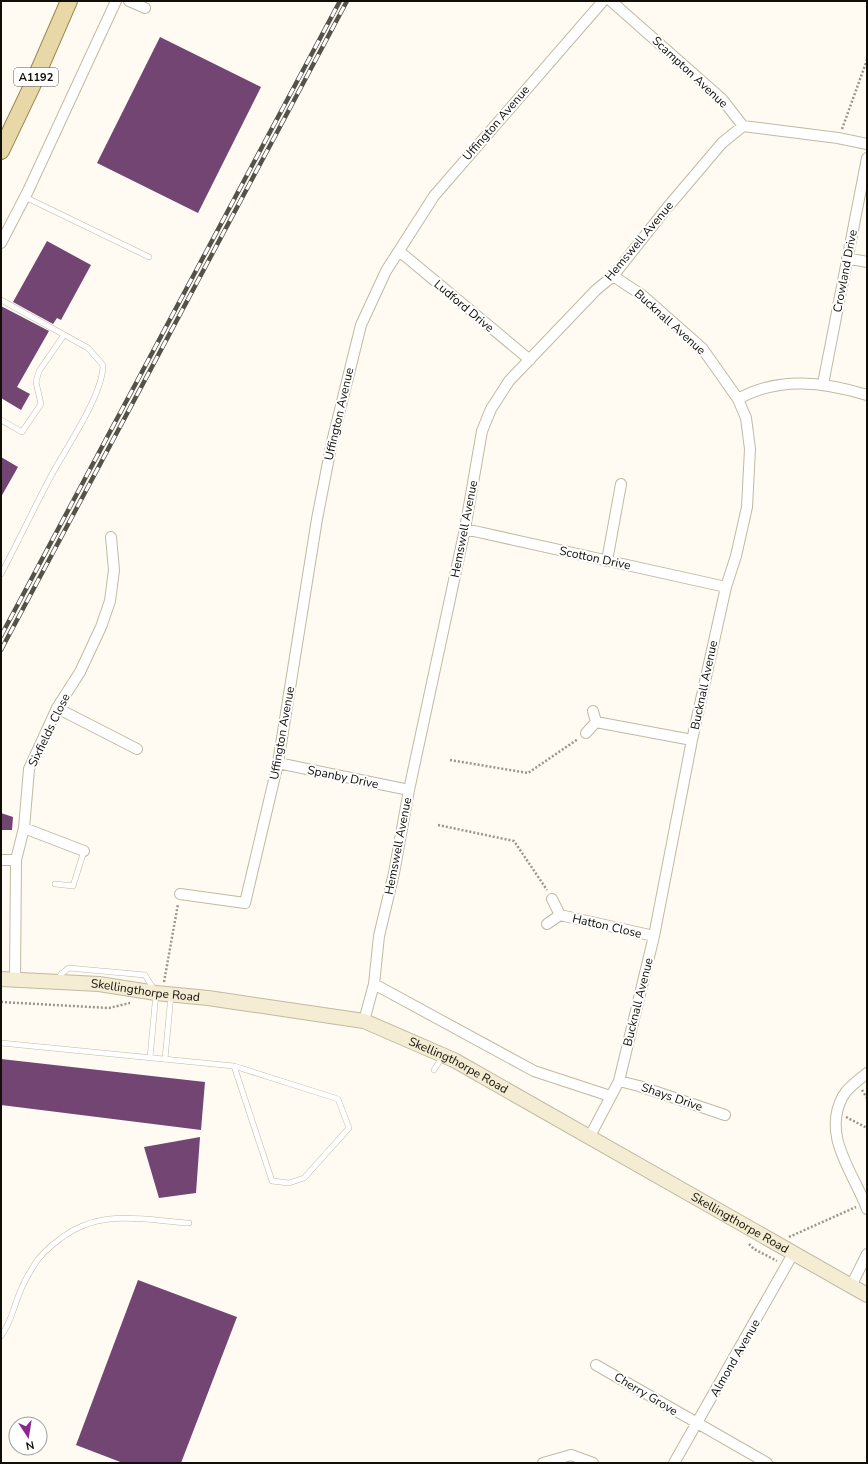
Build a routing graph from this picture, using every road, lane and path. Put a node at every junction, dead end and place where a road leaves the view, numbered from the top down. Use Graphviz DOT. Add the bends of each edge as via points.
graph roads {
  1 [pos="68,1"];
  2 [pos="116,1"];
  3 [pos="129,1"];
  4 [pos="603,1"];
  5 [pos="611,1"];
  6 [pos="146,8"];
  7 [pos="867,60"];
  8 [pos="743,126"];
  9 [pos="838,138"];
  10 [pos="867,144"];
  11 [pos="1,151"];
  12 [pos="867,158"];
  13 [pos="25,197"];
  14 [pos="1,244"];
  15 [pos="399,251"];
  16 [pos="148,257"];
  17 [pos="848,258"];
  18 [pos="867,262"];
  19 [pos="613,276"];
  20 [pos="1,300"];
  21 [pos="64,335"];
  22 [pos="530,360"];
  23 [pos="823,384"];
  24 [pos="867,395"];
  25 [pos="738,399"];
  26 [pos="1,420"];
  27 [pos="621,484"];
  28 [pos="465,529"];
  29 [pos="111,537"];
  30 [pos="607,561"];
  31 [pos="1,574"];
  32 [pos="726,587"];
  33 [pos="57,708"];
  34 [pos="593,711"];
  35 [pos="596,722"];
  36 [pos="586,733"];
  37 [pos="692,740"];
  38 [pos="137,749"];
  39 [pos="450,760"];
  40 [pos="278,763"];
  41 [pos="409,790"];
  42 [pos="438,825"];
  43 [pos="24,828"];
  44 [pos="84,851"];
  45 [pos="1,860"];
  46 [pos="16,860"];
  47 [pos="55,884"];
  48 [pos="180,894"];
  49 [pos="552,899"];
  50 [pos="560,915"];
  51 [pos="547,924"];
  52 [pos="654,936"];
  53 [pos="1,979"];
  54 [pos="15,980"];
  55 [pos="374,984"];
  56 [pos="164,990"];
  57 [pos="1,1002"];
  58 [pos="131,1003"];
  59 [pos="364,1021"];
  60 [pos="1,1043"];
  61 [pos="443,1056"];
  62 [pos="150,1058"];
  63 [pos="165,1059"];
  64 [pos="234,1066"];
  65 [pos="434,1070"];
  66 [pos="867,1073"];
  67 [pos="619,1082"];
  68 [pos="610,1096"];
  69 [pos="837,1114"];
  70 [pos="725,1115"];
  71 [pos="866,1126"];
  72 [pos="589,1138"];
  73 [pos="866,1206"];
  74 [pos="189,1223"];
  75 [pos="787,1238"];
  76 [pos="794,1252"];
  77 [pos="867,1254"];
  78 [pos="851,1286"];
  79 [pos="867,1295"];
  80 [pos="1,1336"];
  81 [pos="596,1365"];
  82 [pos="697,1424"];
  83 [pos="543,1463"];
  84 [pos="593,1463"];
  85 [pos="674,1463"];
  86 [pos="767,1463"];
  1 -- 11 [label="main road, A1192"];
  2 -- 13 [label="street"];
  3 -- 6 [label="street"];
  4 -- 15 [label="street, Uffington Avenue" via="434,196"];
  5 -- 8 [label="street, Scampton Avenue" via="722,99"];
  7 -- 9 [label="path"];
  8 -- 9 [label="street"];
  8 -- 19 [label="street, Hemswell Avenue" via="722,144"];
  9 -- 10 [label="street"];
  12 -- 17 [label="street, Crowland Drive"];
  13 -- 14 [label="street"];
  13 -- 16 [label="lane"];
  15 -- 22 [label="street, Ludford Drive"];
  15 -- 40 [label="street, Uffington Avenue" via="386,271 361,325 343,395 317,519"];
  17 -- 18 [label="street"];
  17 -- 23 [label="street, Crowland Drive"];
  19 -- 22 [label="street, Hemswell Avenue" via="596,290"];
  19 -- 25 [label="street, Bucknall Avenue" via="642,295 702,348"];
  20 -- 21 [label="lane"];
  21 -- 26 [label="lane" via="39,371 36,382 41,404 22,432"];
  21 -- 31 [label="lane" via="88,348 97,357 103,365 103,375 91,403"];
  22 -- 28 [label="street, Hemswell Avenue" via="510,381 491,409 482,432"];
  23 -- 24 [label="street"];
  23 -- 25 [label="street" via="781,384 753,391"];
  25 -- 32 [label="street, Bucknall Avenue" via="746,418 750,449 747,507"];
  27 -- 30 [label="street"];
  28 -- 30 [label="street, Scotton Drive"];
  28 -- 41 [label="street, Hemswell Avenue"];
  29 -- 33 [label="street, Sixfields Close" via="114,570 110,601 80,672"];
  30 -- 32 [label="street, Scotton Drive"];
  32 -- 37 [label="street, Bucknall Avenue"];
  33 -- 38 [label="street"];
  33 -- 43 [label="street, Sixfields Close" via="29,769"];
  34 -- 35 [label="street"];
  35 -- 36 [label="street"];
  35 -- 37 [label="street"];
  36 -- 39 [label="path" via="528,773"];
  37 -- 52 [label="street, Bucknall Avenue"];
  40 -- 41 [label="street, Spanby Drive"];
  40 -- 48 [label="street, Uffington Avenue" via="245,903"];
  41 -- 55 [label="street, Hemswell Avenue" via="394,873 379,936"];
  42 -- 49 [label="path" via="514,841"];
  43 -- 44 [label="street"];
  43 -- 46 [label="street, Sixfields Close"];
  44 -- 47 [label="lane" via="73,886"];
  45 -- 46 [label="street"];
  46 -- 54 [label="street, Sixfields Close"];
  48 -- 56 [label="path"];
  49 -- 50 [label="street"];
  50 -- 51 [label="street"];
  50 -- 52 [label="street, Hatton Close"];
  52 -- 67 [label="street, Bucknall Avenue"];
  53 -- 54 [label="main road, Skellingthorpe Road"];
  54 -- 56 [label="main road, Skellingthorpe Road"];
  55 -- 59 [label="street, Hemswell Avenue"];
  55 -- 68 [label="street" via="534,1071"];
  56 -- 59 [label="main road, Skellingthorpe Road"];
  56 -- 62 [label="lane"];
  56 -- 63 [label="lane"];
  57 -- 58 [label="path" via="108,1008"];
  59 -- 61 [label="main road, Skellingthorpe Road"];
  60 -- 62 [label="lane"];
  61 -- 65 [label="lane"];
  61 -- 72 [label="main road, Skellingthorpe Road"];
  62 -- 63 [label="lane"];
  63 -- 64 [label="lane"];
  64 -- 64 [label="lane" via="272,1181 289,1183 304,1178 349,1128 338,1099"];
  66 -- 69 [label="street" via="842,1096"];
  67 -- 68 [label="street, Bucknall Avenue"];
  67 -- 70 [label="street, Shays Drive"];
  68 -- 72 [label="street, Bucknall Avenue"];
  69 -- 71 [label="path"];
  69 -- 73 [label="street" via="835,1127 838,1142"];
  72 -- 76 [label="main road, Skellingthorpe Road"];
  73 -- 75 [label="path"];
  74 -- 80 [label="lane" via="121,1218 96,1220 69,1232 49,1247 34,1266 20,1292 14,1314"];
  76 -- 78 [label="main road, Skellingthorpe Road"];
  76 -- 82 [label="street, Almond Avenue"];
  77 -- 78 [label="street"];
  78 -- 79 [label="main road, Skellingthorpe Road"];
  81 -- 82 [label="street, Cherry Grove"];
  82 -- 85 [label="street, Almond Avenue"];
  82 -- 86 [label="street, Cherry Grove"];
  83 -- 84 [label="street" via="571,1454"];
}
